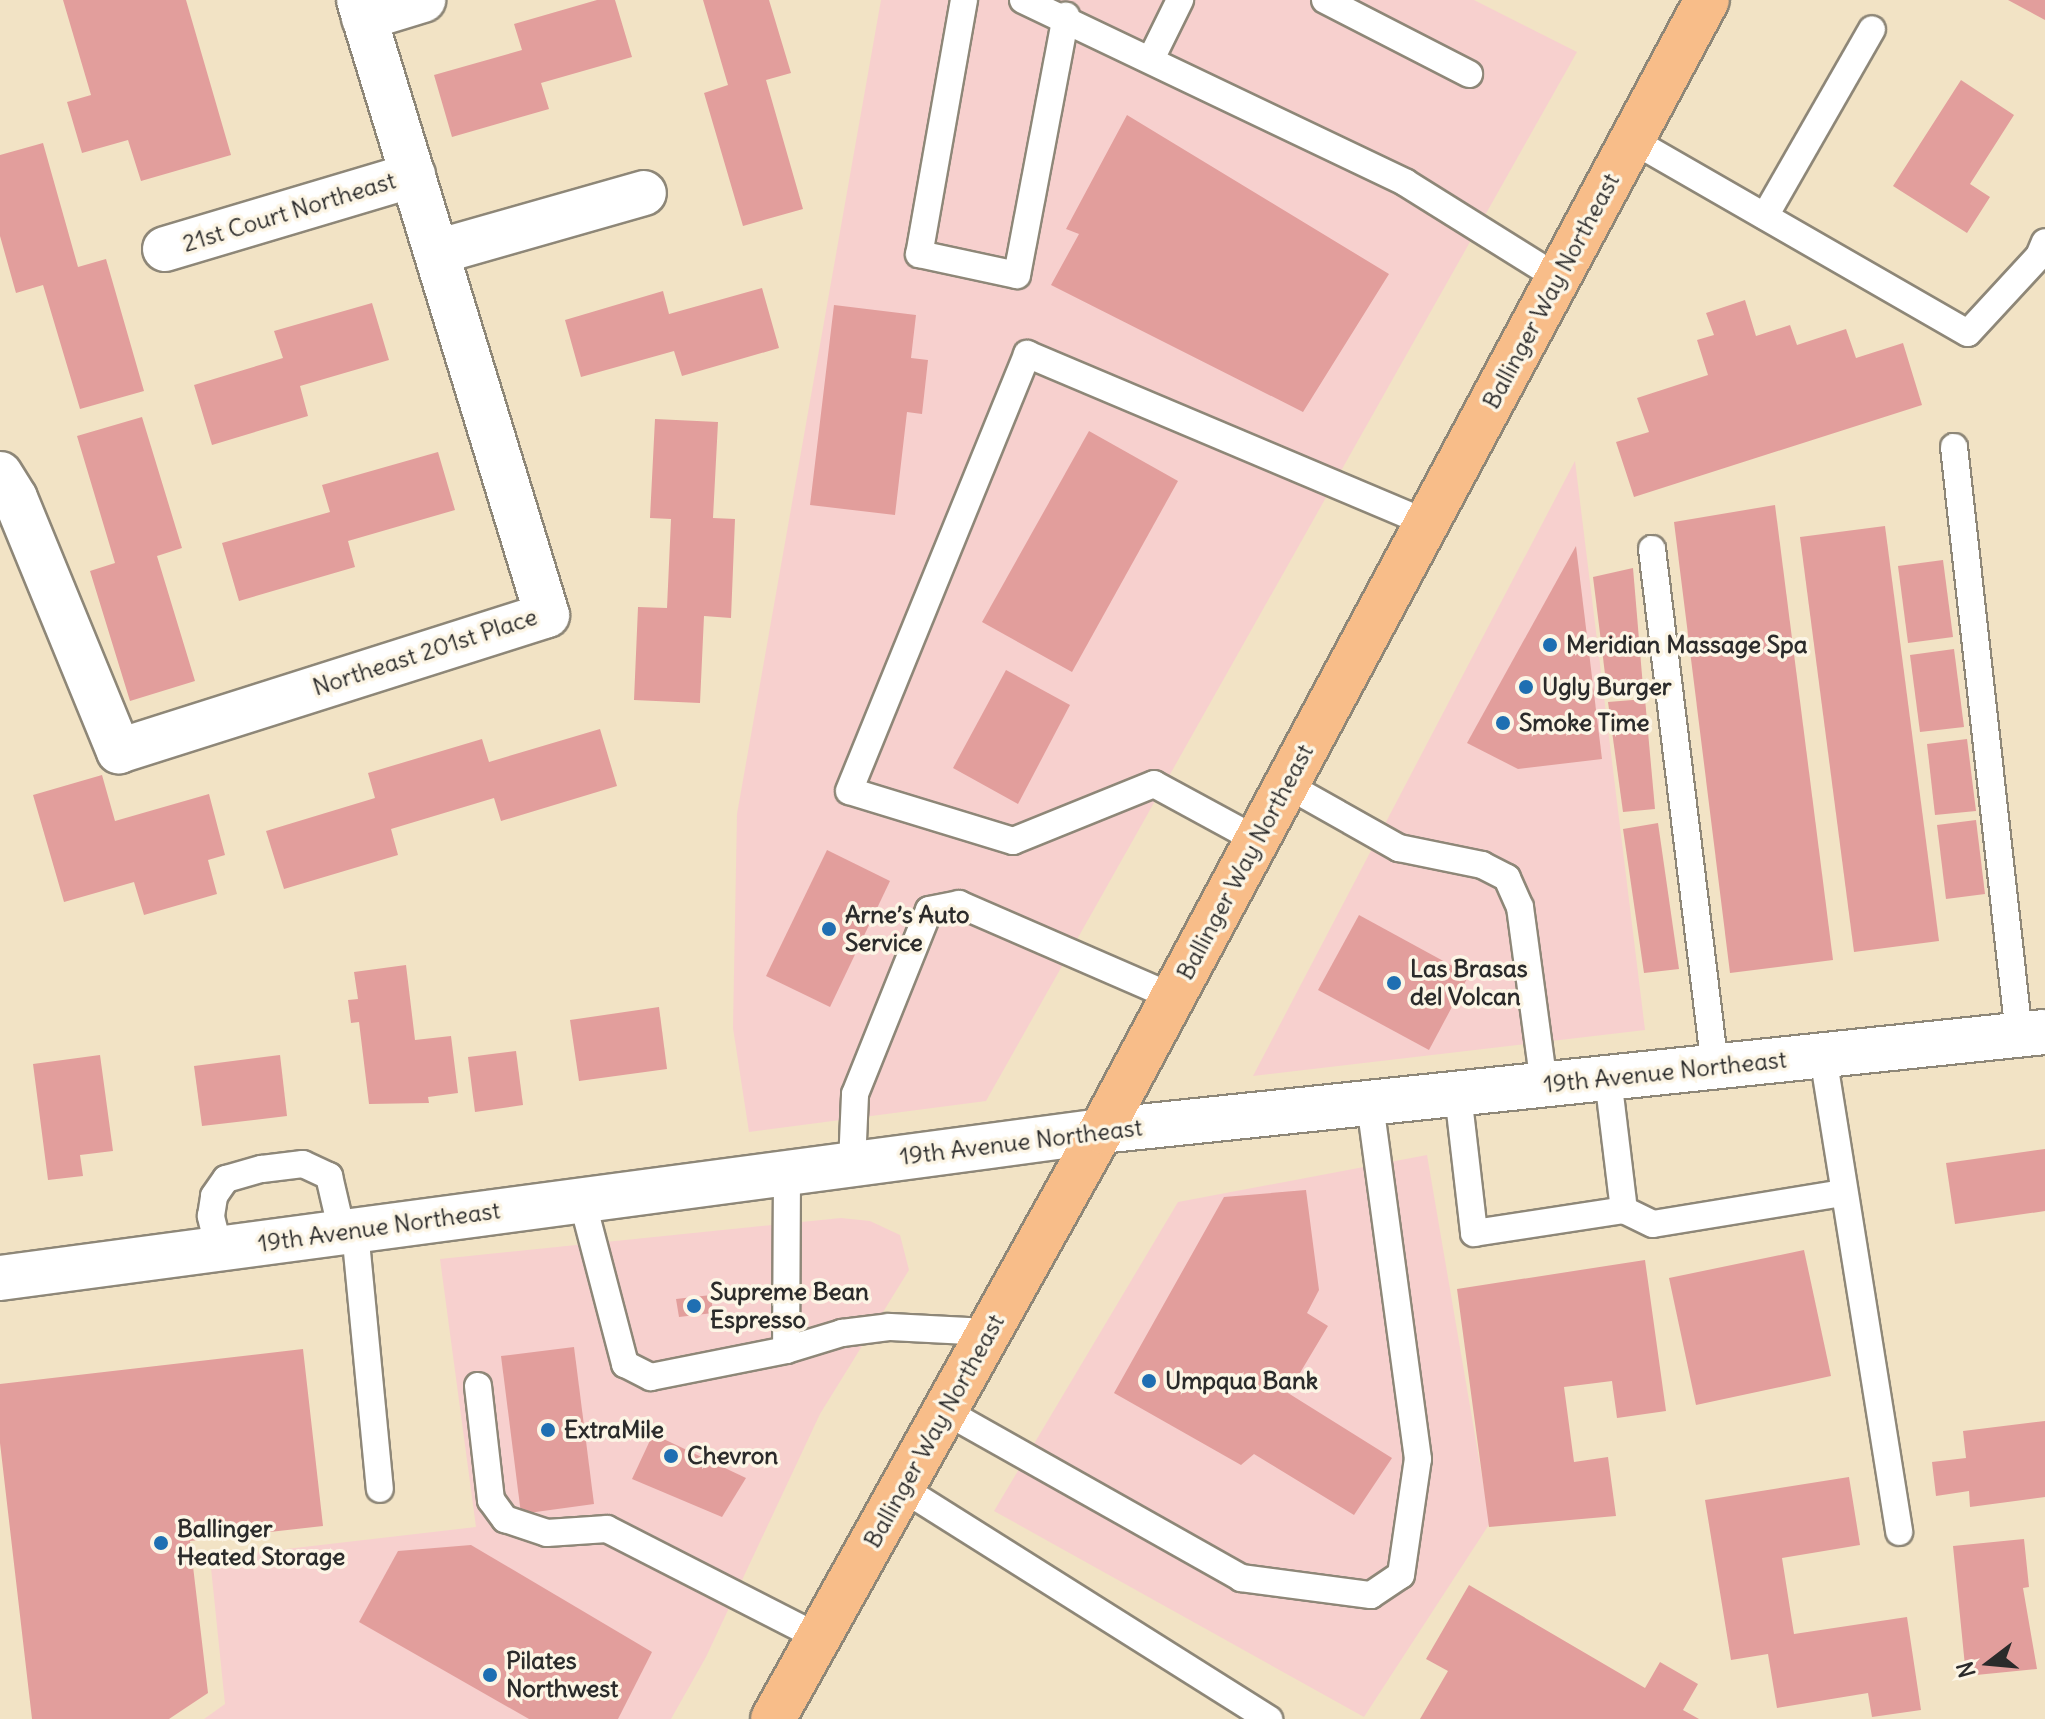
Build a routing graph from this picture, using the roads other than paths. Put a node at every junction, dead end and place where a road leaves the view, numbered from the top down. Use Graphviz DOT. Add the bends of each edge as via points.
graph roads {
  1 [pos="423,0"];
  2 [pos="964,0"];
  3 [pos="1023,0"];
  4 [pos="1180,0"];
  5 [pos="1325,0"];
  6 [pos="1707,0"];
  7 [pos="362,9"];
  8 [pos="1066,16"];
  9 [pos="1872,29"];
  10 [pos="1151,59"];
  11 [pos="1469,74"];
  12 [pos="1632,140"];
  13 [pos="413,175"];
  14 [pos="644,193"];
  15 [pos="1765,216"];
  16 [pos="2045,242"];
  17 [pos="165,249"];
  18 [pos="437,252"];
  19 [pos="1558,278"];
  20 [pos="1954,447"];
  21 [pos="0,474"];
  22 [pos="1427,523"];
  23 [pos="1652,549"];
  24 [pos="1287,785"];
  25 [pos="1257,840"];
  26 [pos="1173,997"];
  27 [pos="2032,1034"];
  28 [pos="1823,1056"];
  29 [pos="1715,1067"];
  30 [pos="1608,1078"];
  31 [pos="1544,1084"];
  32 [pos="1458,1094"];
  33 [pos="1370,1103"];
  34 [pos="1101,1131"];
  35 [pos="852,1164"];
  36 [pos="787,1173"];
  37 [pos="1842,1193"];
  38 [pos="582,1200"];
  39 [pos="1624,1210"];
  40 [pos="348,1232"];
  41 [pos="219,1249"];
  42 [pos="0,1278"];
  43 [pos="989,1332"];
  44 [pos="786,1350"];
  45 [pos="478,1386"];
  46 [pos="945,1411"];
  47 [pos="902,1488"];
  48 [pos="380,1489"];
  49 [pos="1899,1532"];
  50 [pos="818,1637"];
  51 [pos="773,1719"];
  52 [pos="1269,1719"];
  1 -- 7 [label="street"];
  2 -- 8 [label="lane" via="919,254 1017,275"];
  3 -- 8 [label="lane"];
  4 -- 10 [label="lane"];
  5 -- 11 [label="lane"];
  6 -- 12 [label="main road, Ballinger Way Northeast"];
  7 -- 13 [label="street, Northeast 201st Place"];
  8 -- 10 [label="lane"];
  9 -- 15 [label="lane"];
  10 -- 19 [label="lane" via="1406,183"];
  12 -- 15 [label="lane"];
  12 -- 19 [label="main road, Ballinger Way Northeast"];
  13 -- 17 [label="street, 21st Court Northeast"];
  13 -- 18 [label="street, Northeast 201st Place"];
  14 -- 18 [label="street"];
  15 -- 16 [label="lane" via="1968,333 2039,256"];
  18 -- 21 [label="street, Northeast 201st Place" via="547,615 119,751 15,498"];
  19 -- 22 [label="main road, Ballinger Way Northeast"];
  20 -- 27 [label="lane"];
  22 -- 24 [label="main road, Ballinger Way Northeast"];
  22 -- 25 [label="lane" via="1027,354 849,791 1013,841 1154,784"];
  23 -- 29 [label="lane"];
  24 -- 25 [label="main road, Ballinger Way Northeast"];
  24 -- 31 [label="lane" via="1399,848 1482,865 1507,878 1520,907"];
  25 -- 26 [label="main road, Ballinger Way Northeast"];
  26 -- 34 [label="main road, Ballinger Way Northeast"];
  26 -- 35 [label="lane" via="959,904 929,910 855,1094"];
  27 -- 28 [label="street, 19th Avenue Northeast"];
  28 -- 29 [label="street, 19th Avenue Northeast"];
  28 -- 37 [label="lane"];
  29 -- 30 [label="street, 19th Avenue Northeast"];
  30 -- 31 [label="street, 19th Avenue Northeast"];
  30 -- 39 [label="lane"];
  31 -- 32 [label="street, 19th Avenue Northeast"];
  32 -- 33 [label="street, 19th Avenue Northeast"];
  32 -- 39 [label="lane" via="1474,1233"];
  33 -- 34 [label="street, 19th Avenue Northeast"];
  33 -- 46 [label="lane" via="1418,1459 1401,1575 1371,1595 1241,1578"];
  34 -- 35 [label="street, 19th Avenue Northeast"];
  34 -- 43 [label="main road, Ballinger Way Northeast"];
  35 -- 36 [label="street, 19th Avenue Northeast"];
  36 -- 38 [label="street, 19th Avenue Northeast"];
  36 -- 44 [label="lane"];
  37 -- 39 [label="lane" via="1653,1224"];
  37 -- 49 [label="lane"];
  38 -- 40 [label="street, 19th Avenue Northeast"];
  38 -- 44 [label="lane" via="625,1364 651,1377"];
  40 -- 41 [label="street, 19th Avenue Northeast"];
  40 -- 41 [label="lane" via="329,1176 303,1164 262,1169 226,1179 214,1196 211,1216"];
  40 -- 48 [label="lane"];
  41 -- 42 [label="street, 19th Avenue Northeast"];
  43 -- 44 [label="lane" via="889,1327 842,1333"];
  43 -- 46 [label="main road, Ballinger Way Northeast"];
  45 -- 50 [label="lane" via="491,1500 505,1519 547,1533 607,1529"];
  46 -- 47 [label="main road, Ballinger Way Northeast"];
  47 -- 50 [label="main road, Ballinger Way Northeast"];
  47 -- 52 [label="lane"];
  50 -- 51 [label="main road, Ballinger Way Northeast"];
}
